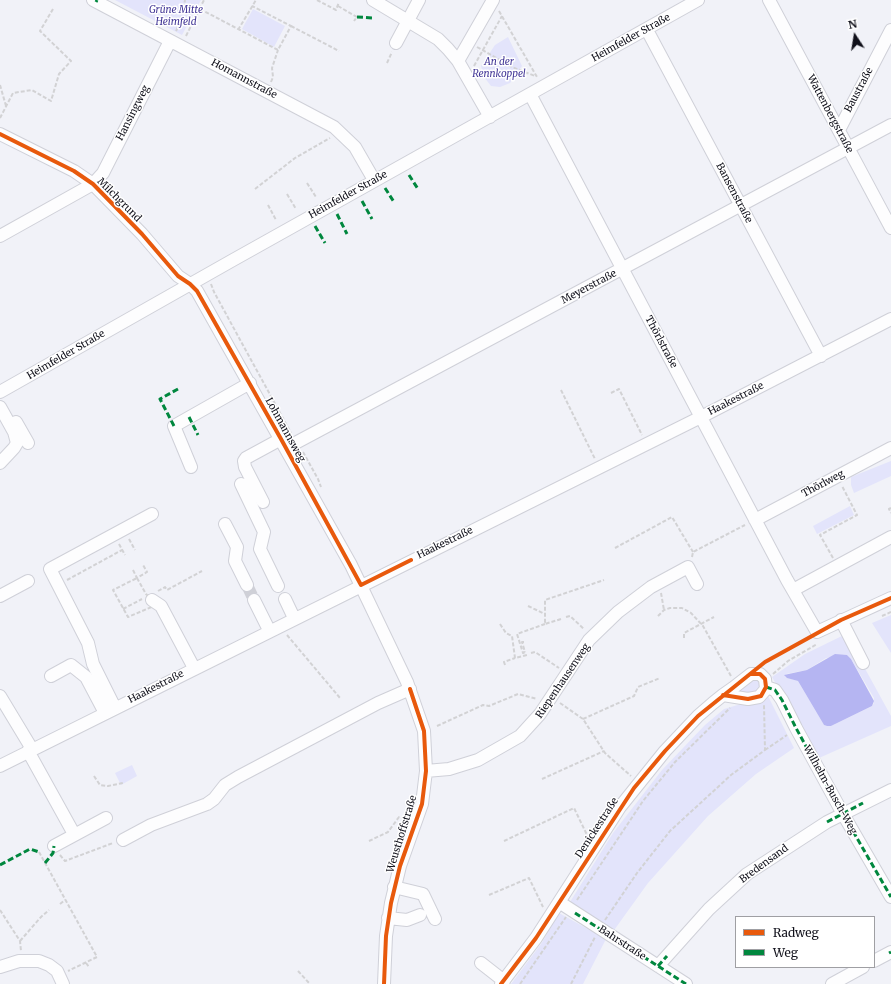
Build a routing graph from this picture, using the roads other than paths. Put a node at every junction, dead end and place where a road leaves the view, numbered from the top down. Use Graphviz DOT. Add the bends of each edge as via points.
graph roads {
  1 [pos="373,0"];
  2 [pos="419,0"];
  3 [pos="698,0"];
  4 [pos="769,0"];
  5 [pos="96,1"];
  6 [pos="493,1"];
  7 [pos="408,20"];
  8 [pos="647,30"];
  9 [pos="891,30"];
  10 [pos="175,43"];
  11 [pos="396,43"];
  12 [pos="458,61"];
  13 [pos="530,94"];
  14 [pos="490,117"];
  15 [pos="891,125"];
  16 [pos="838,130"];
  17 [pos="0,134"];
  18 [pos="848,148"];
  19 [pos="374,180"];
  20 [pos="92,184"];
  21 [pos="741,206"];
  22 [pos="891,228"];
  23 [pos="0,236"];
  24 [pos="623,269"];
  25 [pos="190,284"];
  26 [pos="891,319"];
  27 [pos="821,356"];
  28 [pos="250,383"];
  29 [pos="0,392"];
  30 [pos="0,407"];
  31 [pos="701,416"];
  32 [pos="28,443"];
  33 [pos="284,444"];
  34 [pos="891,448"];
  35 [pos="0,463"];
  36 [pos="191,467"];
  37 [pos="241,484"];
  38 [pos="263,502"];
  39 [pos="152,514"];
  40 [pos="756,520"];
  41 [pos="225,524"];
  42 [pos="891,537"];
  43 [pos="28,581"];
  44 [pos="697,584"];
  45 [pos="247,585"];
  46 [pos="361,585"];
  47 [pos="278,586"];
  48 [pos="792,590"];
  49 [pos="0,596"];
  50 [pos="150,598"];
  51 [pos="891,598"];
  52 [pos="285,599"];
  53 [pos="254,600"];
  54 [pos="294,618"];
  55 [pos="841,620"];
  56 [pos="270,630"];
  57 [pos="864,663"];
  58 [pos="194,668"];
  59 [pos="51,676"];
  60 [pos="769,688"];
  61 [pos="410,690"];
  62 [pos="723,695"];
  63 [pos="0,696"];
  64 [pos="110,710"];
  65 [pos="30,750"];
  66 [pos="0,766"];
  67 [pos="426,771"];
  68 [pos="891,790"];
  69 [pos="843,814"];
  70 [pos="106,818"];
  71 [pos="74,834"];
  72 [pos="123,840"];
  73 [pos="54,846"];
  74 [pos="394,888"];
  75 [pos="891,897"];
  76 [pos="559,902"];
  77 [pos="420,915"];
  78 [pos="388,918"];
  79 [pos="435,919"];
  80 [pos="891,952"];
  81 [pos="875,960"];
  82 [pos="481,963"];
  83 [pos="658,966"];
  84 [pos="0,967"];
  85 [pos="861,968"];
  86 [pos="61,979"];
  87 [pos="503,983"];
  88 [pos="384,984"];
  89 [pos="686,984"];
  90 [pos="832,984"];
  1 -- 7 [label="street"];
  2 -- 7 [label="street"];
  3 -- 8 [label="street, Heimfelder Straße"];
  4 -- 16 [label="street, Wattenbergstraße"];
  5 -- 10 [label="street, Homannstraße"];
  6 -- 12 [label="street"];
  7 -- 11 [label="street"];
  7 -- 12 [label="street" via="438,39"];
  8 -- 13 [label="street, Heimfelder Straße"];
  8 -- 21 [label="street, Bansenstraße"];
  9 -- 16 [label="street, Baustraße"];
  10 -- 19 [label="street, Homannstraße" via="326,122 354,147"];
  10 -- 20 [label="street, Hansingweg" via="102,173"];
  12 -- 14 [label="street"];
  13 -- 14 [label="street, Heimfelder Straße"];
  13 -- 24 [label="street, Thörlstraße"];
  14 -- 19 [label="street, Heimfelder Straße"];
  15 -- 18 [label="street, Meyerstraße"];
  16 -- 18 [label="street, Wattenbergstraße"];
  17 -- 20 [label="street, Milchgrund" via="74,171"];
  18 -- 21 [label="street, Meyerstraße"];
  18 -- 22 [label="street, Wattenbergstraße"];
  19 -- 25 [label="street, Heimfelder Straße"];
  20 -- 23 [label="street"];
  20 -- 25 [label="street, Milchgrund" via="142,234 178,276"];
  21 -- 24 [label="street, Meyerstraße"];
  21 -- 27 [label="street, Bansenstraße"];
  24 -- 31 [label="street, Thörlstraße"];
  24 -- 33 [label="street, Meyerstraße"];
  25 -- 28 [label="street, Lohmannsweg" via="204,301"];
  25 -- 29 [label="street, Heimfelder Straße"];
  26 -- 27 [label="street, Haakestraße"];
  27 -- 31 [label="street, Haakestraße"];
  28 -- 33 [label="street, Lohmannsweg"];
  28 -- 36 [label="street" via="174,426"];
  29 -- 32 [label="street"];
  30 -- 35 [label="street" via="17,443"];
  31 -- 40 [label="street, Thörlstraße"];
  31 -- 46 [label="street, Haakestraße"];
  33 -- 38 [label="street, Meyerstraße" via="244,461"];
  33 -- 46 [label="street, Lohmannsweg"];
  34 -- 40 [label="street, Thörlweg"];
  37 -- 47 [label="street" via="264,532 260,549"];
  39 -- 64 [label="street" via="50,570 88,643"];
  40 -- 48 [label="street, Thörlstraße"];
  41 -- 45 [label="street" via="237,547 235,560"];
  42 -- 48 [label="street"];
  43 -- 49 [label="street"];
  44 -- 67 [label="street, Riepenhausenweg" via="688,567 638,596 598,631 580,652 534,723 520,736 478,760 449,769"];
  46 -- 54 [label="street, Haakestraße"];
  46 -- 61 [label="street, Weusthoffstraße"];
  48 -- 55 [label="street, Thörlstraße" via="817,638"];
  50 -- 58 [label="street" via="161,606"];
  51 -- 55 [label="street"];
  52 -- 54 [label="street"];
  53 -- 56 [label="street"];
  54 -- 56 [label="street, Haakestraße"];
  55 -- 57 [label="street"];
  56 -- 58 [label="street, Haakestraße"];
  58 -- 64 [label="street, Haakestraße"];
  59 -- 64 [label="street" via="71,665 86,677"];
  60 -- 62 [label="street" via="754,699"];
  60 -- 62 [label="street, Denickestraße" via="764,677 751,674"];
  60 -- 69 [label="street, Wilhelm-Busch-Weg" via="782,700"];
  61 -- 67 [label="street, Weusthoffstraße" via="424,731"];
  61 -- 72 [label="street" via="378,703 238,777 225,785 208,804 151,825"];
  62 -- 76 [label="street, Denickestraße" via="689,725 648,770 620,807"];
  63 -- 65 [label="street"];
  64 -- 65 [label="street, Haakestraße"];
  65 -- 66 [label="street, Haakestraße"];
  65 -- 71 [label="street"];
  67 -- 74 [label="street, Weusthoffstraße" via="422,804"];
  68 -- 69 [label="street, Bredensand"];
  69 -- 75 [label="street, Wilhelm-Busch-Weg"];
  69 -- 83 [label="street, Bredensand" via="799,839 747,874 709,909"];
  70 -- 71 [label="street"];
  71 -- 73 [label="street"];
  74 -- 78 [label="street, Weusthoffstraße"];
  74 -- 79 [label="street" via="423,894"];
  76 -- 83 [label="street, Bahrstraße"];
  76 -- 87 [label="street, Denickestraße"];
  77 -- 78 [label="street" via="407,920"];
  78 -- 88 [label="street, Weusthoffstraße"];
  80 -- 81 [label="street"];
  82 -- 87 [label="street"];
  83 -- 89 [label="street, Bahrstraße"];
  84 -- 86 [label="street" via="22,960 35,960 45,962"];
  85 -- 90 [label="street"];
}
